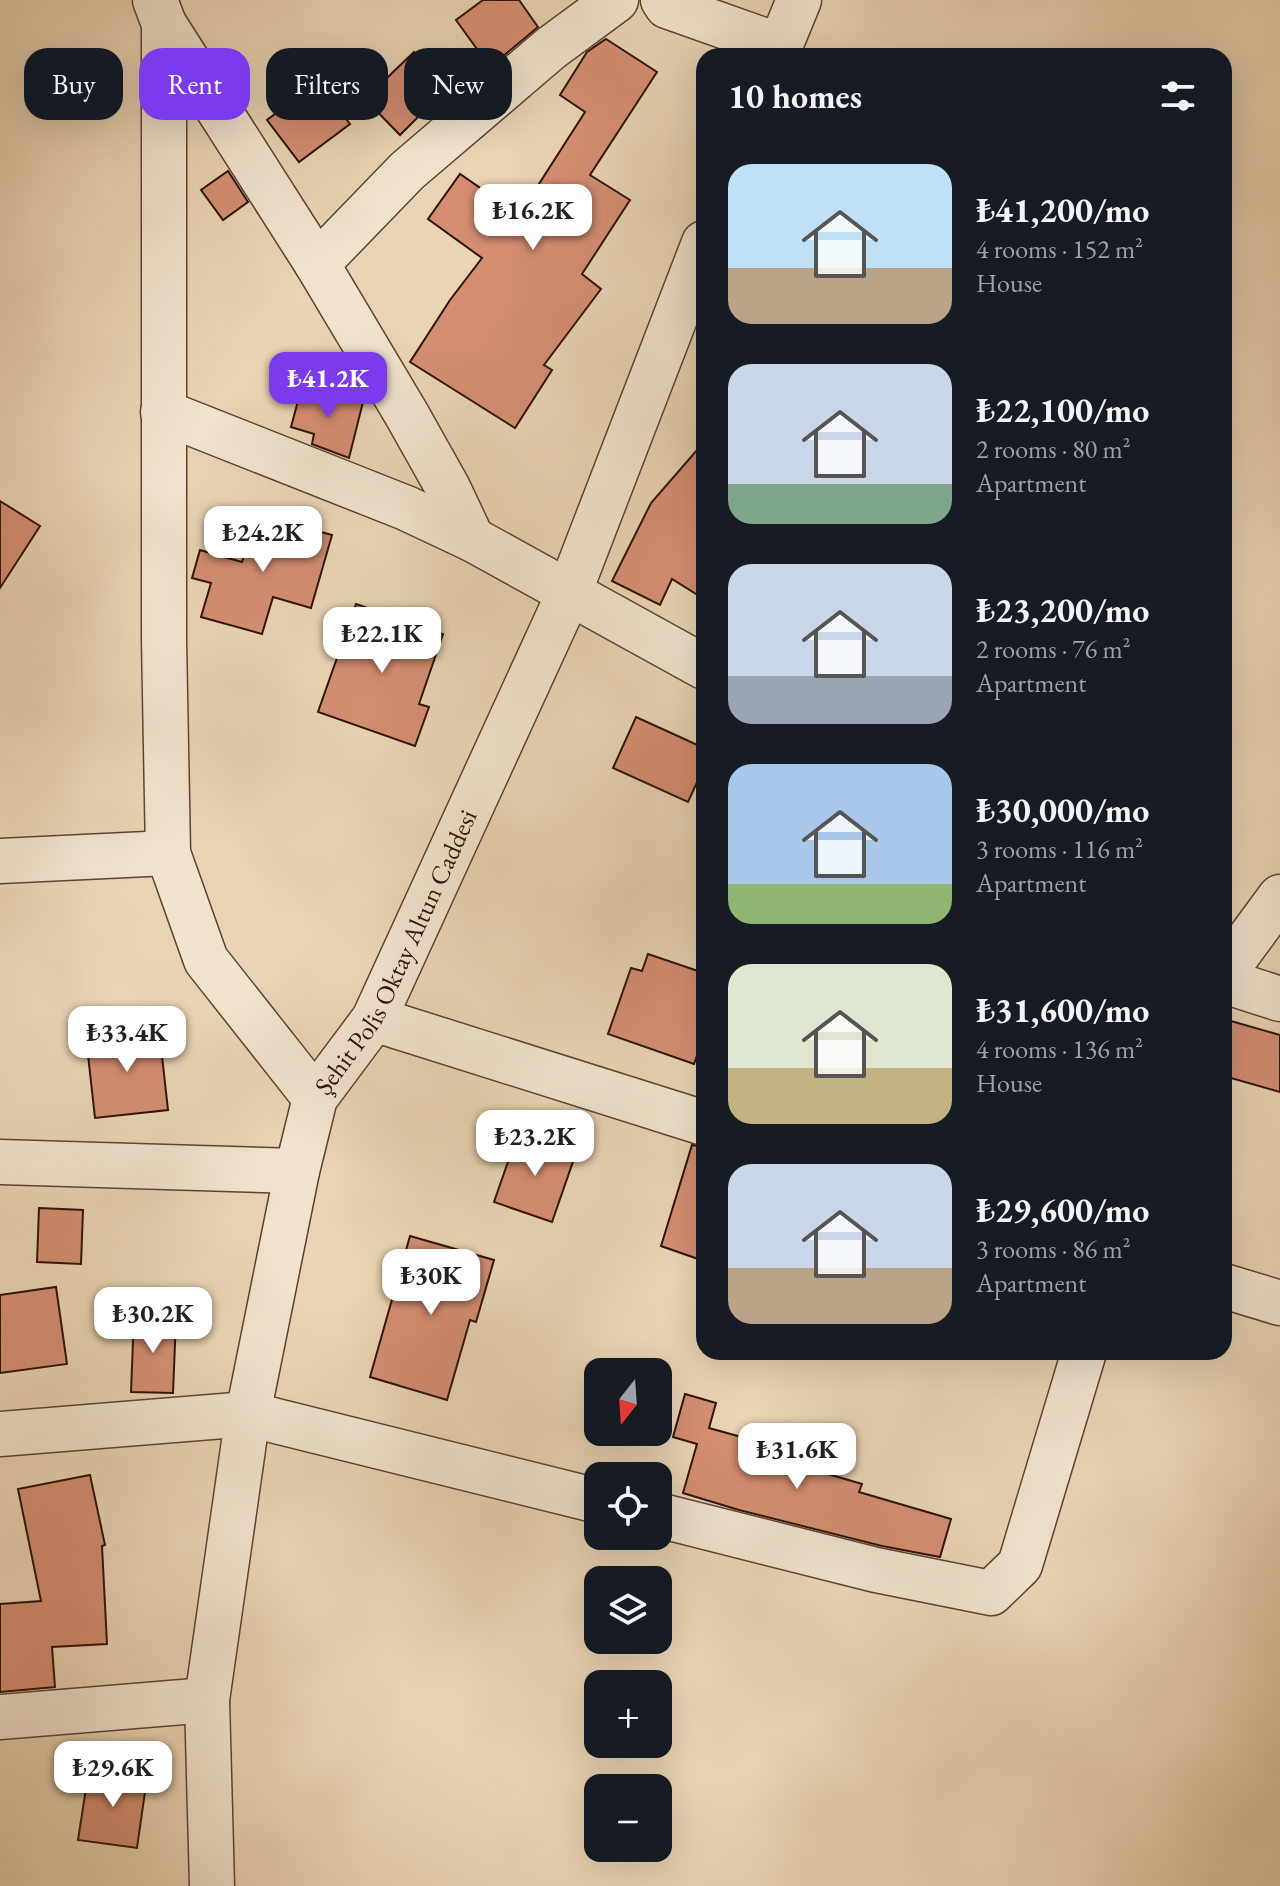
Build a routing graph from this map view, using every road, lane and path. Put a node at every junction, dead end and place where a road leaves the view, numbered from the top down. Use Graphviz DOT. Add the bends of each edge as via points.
graph roads {
  1 [pos="616,0"];
  2 [pos="663,0"];
  3 [pos="799,0"];
  4 [pos="165,8"];
  5 [pos="771,48"];
  6 [pos="779,48"];
  7 [pos="317,264"];
  8 [pos="696,264"];
  9 [pos="163,412"];
  10 [pos="472,539"];
  11 [pos="569,593"];
  12 [pos="696,663"];
  13 [pos="168,853"];
  14 [pos="0,861"];
  15 [pos="1280,897"];
  16 [pos="1232,962"];
  17 [pos="1232,984"];
  18 [pos="1280,999"];
  19 [pos="374,1019"];
  20 [pos="315,1098"];
  21 [pos="696,1120"];
  22 [pos="0,1162"];
  23 [pos="297,1171"];
  24 [pos="1232,1288"];
  25 [pos="1280,1303"];
  26 [pos="1082,1360"];
  27 [pos="248,1414"];
  28 [pos="0,1434"];
  29 [pos="584,1498"];
  30 [pos="672,1519"];
  31 [pos="207,1700"];
  32 [pos="0,1717"];
  33 [pos="212,1886"];
  1 -- 7 [label="street" via="551,48 407,171"];
  2 -- 5 [label="street"];
  3 -- 6 [label="street"];
  4 -- 7 [label="street"];
  4 -- 9 [label="street"];
  7 -- 10 [label="street" via="414,427"];
  8 -- 11 [label="street, Şehit Polis Oktay Altun Caddesi"];
  9 -- 10 [label="street"];
  9 -- 13 [label="street"];
  10 -- 11 [label="street"];
  11 -- 12 [label="street"];
  11 -- 19 [label="street, Şehit Polis Oktay Altun Caddesi"];
  13 -- 14 [label="street"];
  13 -- 20 [label="street" via="206,960"];
  15 -- 16 [label="street"];
  17 -- 18 [label="street"];
  19 -- 20 [label="street, Şehit Polis Oktay Altun Caddesi"];
  19 -- 21 [label="street"];
  20 -- 23 [label="street, Şehit Polis Oktay Altun Caddesi"];
  22 -- 23 [label="street"];
  23 -- 27 [label="street, Şehit Polis Oktay Altun Caddesi"];
  24 -- 25 [label="street"];
  26 -- 30 [label="street" via="1020,1565 991,1593"];
  27 -- 28 [label="street"];
  27 -- 29 [label="street"];
  27 -- 31 [label="street, Şehit Polis Oktay Altun Caddesi"];
  31 -- 32 [label="street"];
  31 -- 33 [label="street, Şehit Polis Oktay Altun Caddesi"];
}
